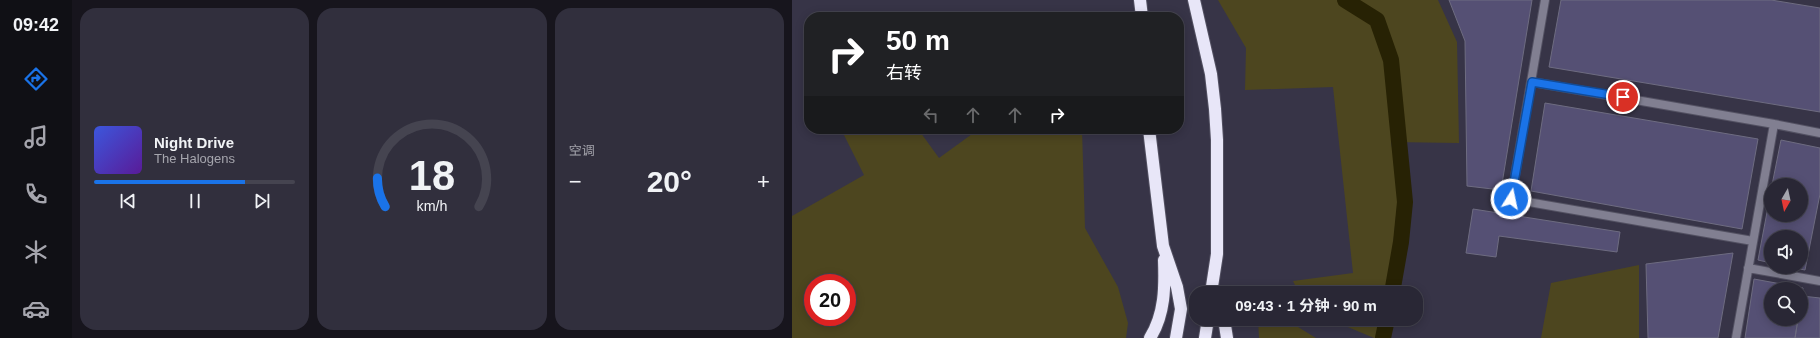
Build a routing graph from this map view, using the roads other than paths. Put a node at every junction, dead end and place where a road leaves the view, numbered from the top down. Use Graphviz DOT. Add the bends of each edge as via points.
graph roads {
  1 [pos="1140,0"];
  2 [pos="1194,0"];
  3 [pos="1545,0"];
  4 [pos="1141,12"];
  5 [pos="1532,82"];
  6 [pos="1774,124"];
  7 [pos="1820,133"];
  8 [pos="1149,134"];
  9 [pos="1753,241"];
  10 [pos="1163,246"];
  11 [pos="1217,254"];
  12 [pos="1748,268"];
  13 [pos="1820,281"];
  14 [pos="1213,286"];
  15 [pos="1219,286"];
  16 [pos="1207,326"];
  17 [pos="1225,326"];
  18 [pos="1150,338"];
  19 [pos="1176,338"];
  20 [pos="1205,338"];
  21 [pos="1227,338"];
  22 [pos="1736,338"];
  1 -- 4 [label="highway"];
  2 -- 11 [label="highway" via="1211,74 1216,109"];
  3 -- 5 [label="lane"];
  5 -- 6 [label="lane"];
  5 -- 9 [label="lane" via="1511,199"];
  6 -- 7 [label="lane"];
  6 -- 9 [label="lane"];
  8 -- 10 [label="highway"];
  9 -- 12 [label="lane"];
  10 -- 18 [label="highway" via="1164,294 1161,314"];
  10 -- 19 [label="highway" via="1177,287 1181,309"];
  11 -- 14 [label="highway"];
  11 -- 15 [label="highway"];
  12 -- 13 [label="lane"];
  12 -- 22 [label="lane"];
  16 -- 20 [label="highway"];
  17 -- 21 [label="highway"];
}
